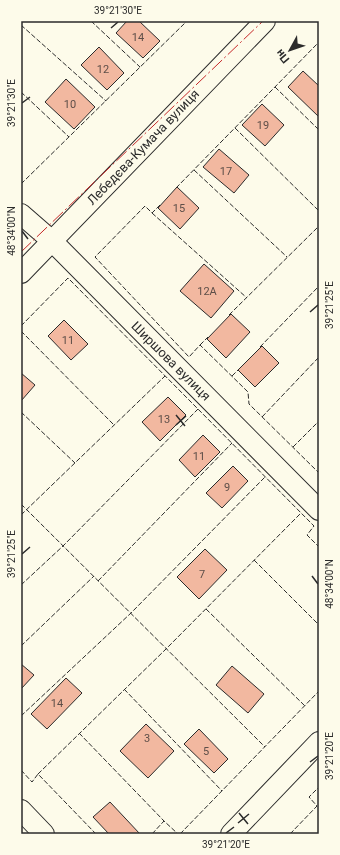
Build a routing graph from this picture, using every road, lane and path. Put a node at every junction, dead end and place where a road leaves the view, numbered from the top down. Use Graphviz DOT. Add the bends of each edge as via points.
graph roads {
  1 [pos="265,21"];
  2 [pos="21,214"];
  3 [pos="52,241"];
  4 [pos="21,273"];
  5 [pos="319,510"];
  6 [pos="319,742"];
  7 [pos="21,810"];
  8 [pos="44,834"];
  9 [pos="231,834"];
  1 -- 3 [label="street, Лебедєва-Кумача вулиця"];
  2 -- 3 [label="street, Ширшова вулиця"];
  3 -- 4 [label="street, Лебедєва-Кумача вулиця"];
  3 -- 5 [label="street, Ширшова вулиця"];
  6 -- 9 [label="street"];
  7 -- 8 [label="street"];
}
